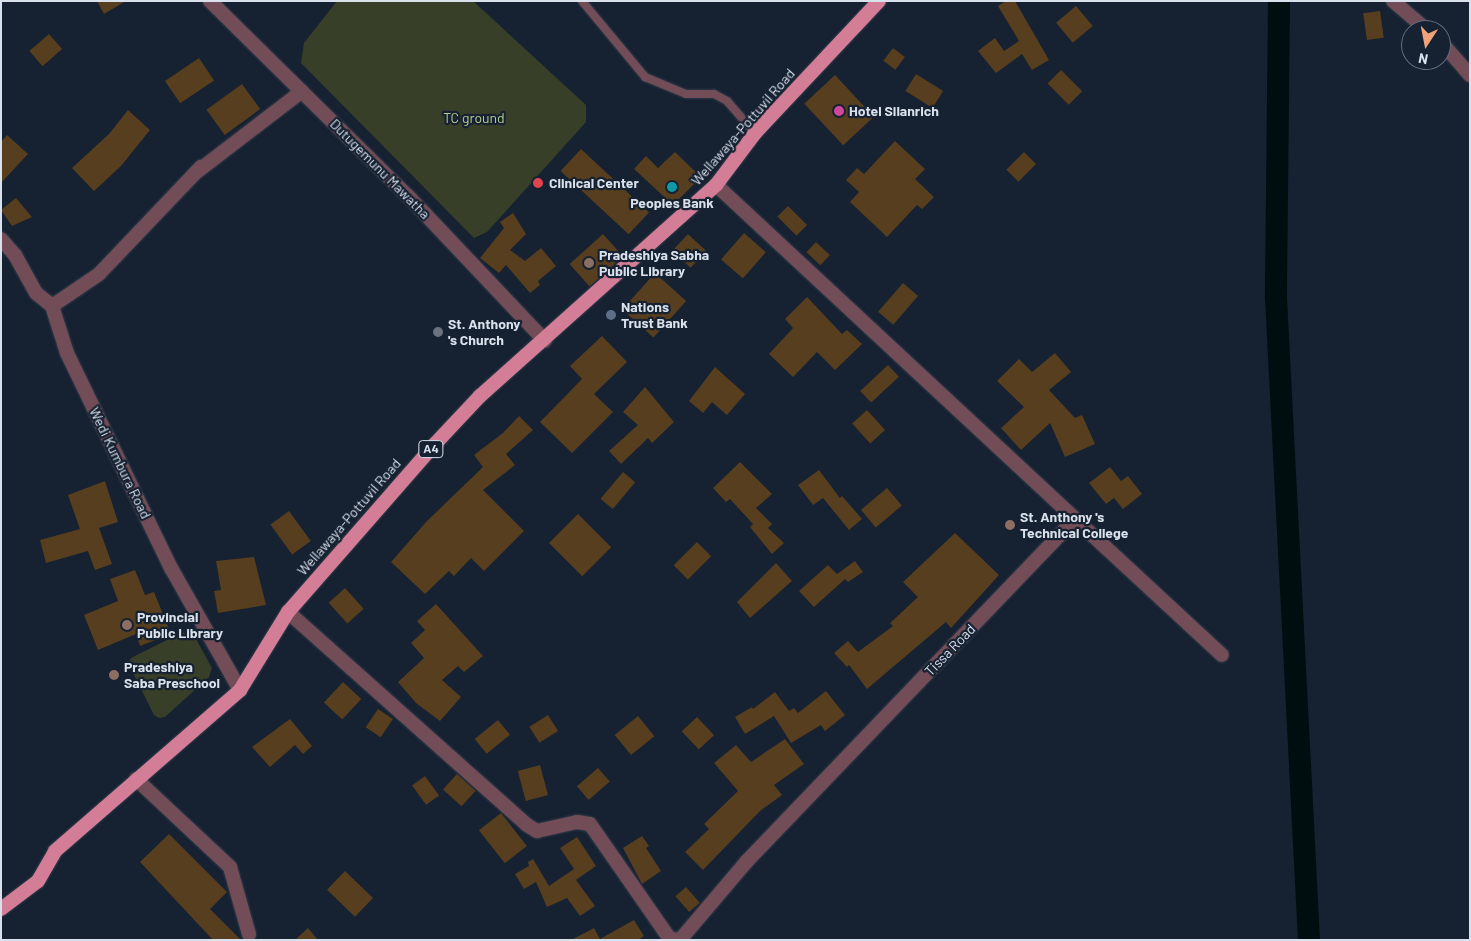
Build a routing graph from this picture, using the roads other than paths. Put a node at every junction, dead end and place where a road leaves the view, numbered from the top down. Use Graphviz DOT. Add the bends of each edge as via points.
graph roads {
  1 [pos="210,1"];
  2 [pos="582,1"];
  3 [pos="879,1"];
  4 [pos="1393,1"];
  5 [pos="1415,20"];
  6 [pos="1451,53"];
  7 [pos="1470,75"];
  8 [pos="302,90"];
  9 [pos="755,133"];
  10 [pos="716,185"];
  11 [pos="1,239"];
  12 [pos="52,306"];
  13 [pos="545,340"];
  14 [pos="1075,519"];
  15 [pos="288,612"];
  16 [pos="1222,655"];
  17 [pos="240,690"];
  18 [pos="136,779"];
  19 [pos="1,909"];
  20 [pos="249,934"];
  21 [pos="669,939"];
  1 -- 8 [label="street, Dutugemunu Mawatha"];
  2 -- 9 [label="lane" via="645,76 686,94 714,94 727,101"];
  3 -- 9 [label="highway, Wellawaya-Pottuvil Road / A4"];
  4 -- 5 [label="street"];
  6 -- 7 [label="street"];
  8 -- 12 [label="street" via="197,171 99,274"];
  8 -- 13 [label="street, Dutugemunu Mawatha"];
  9 -- 10 [label="highway, Wellawaya-Pottuvil Road / A4"];
  10 -- 13 [label="highway, Wellawaya-Pottuvil Road / A4"];
  10 -- 14 [label="street"];
  11 -- 12 [label="street, Wedi Kumbura Road" via="15,255 36,293"];
  12 -- 17 [label="street, Wedi Kumbura Road" via="67,353 171,568"];
  13 -- 15 [label="highway, Wellawaya-Pottuvil Road / A4" via="480,396"];
  14 -- 16 [label="street"];
  14 -- 21 [label="street, Tissa Road" via="748,861 680,940"];
  15 -- 17 [label="highway, Wellawaya-Pottuvil Road / A4"];
  15 -- 21 [label="street" via="527,825 537,831 577,822 590,824"];
  17 -- 18 [label="highway, Wellawaya-Pottuvil Road / A4"];
  18 -- 19 [label="highway, Wellawaya-Pottuvil Road / A4" via="55,851 38,881"];
  18 -- 20 [label="street" via="230,867"];
}
